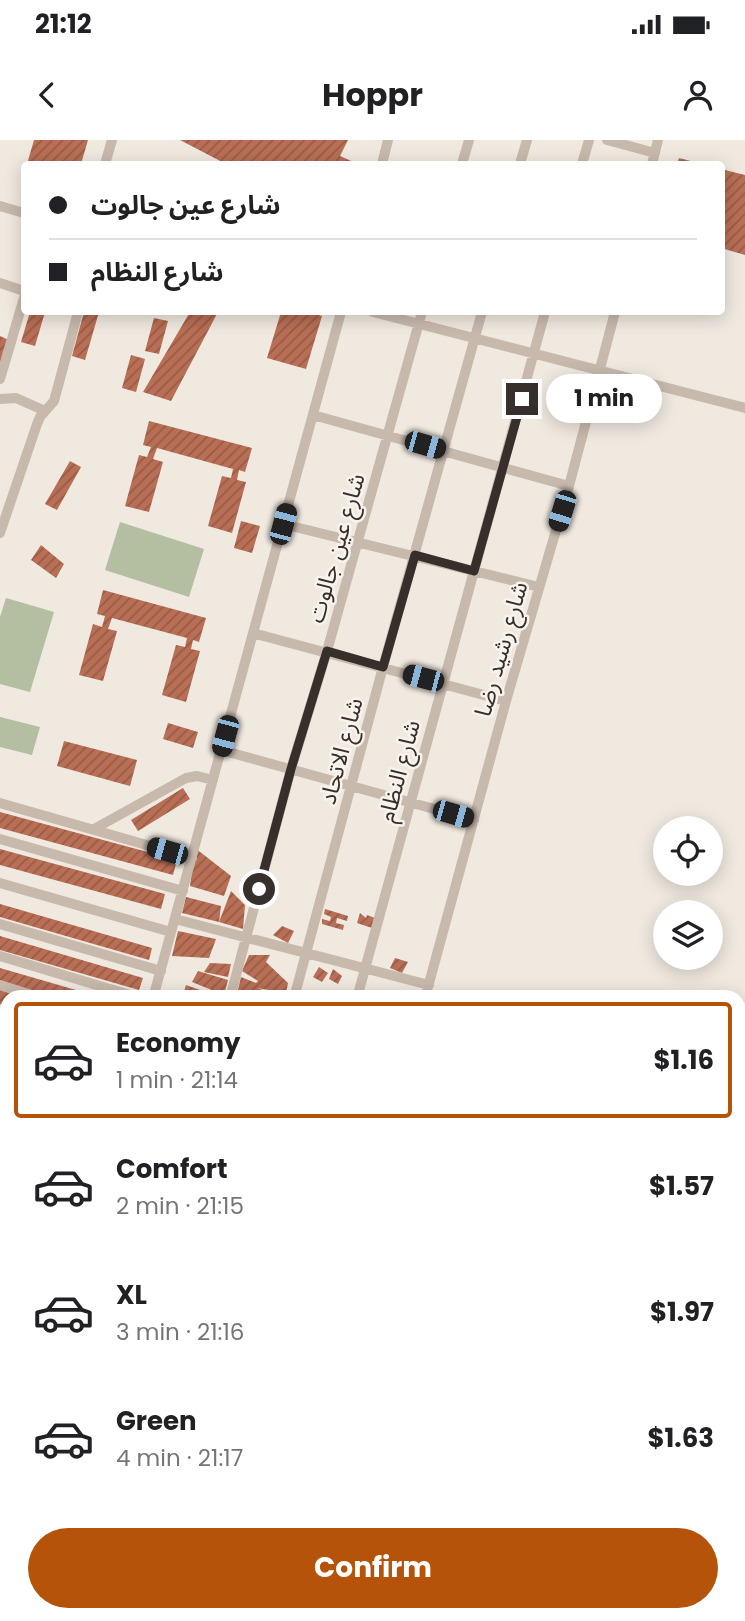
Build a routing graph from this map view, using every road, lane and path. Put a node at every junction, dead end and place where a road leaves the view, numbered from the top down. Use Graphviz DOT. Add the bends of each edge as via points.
graph roads {
  1 [pos="112,140"];
  2 [pos="388,140"];
  3 [pos="469,140"];
  4 [pos="527,140"];
  5 [pos="589,140"];
  6 [pos="607,140"];
  7 [pos="658,140"];
  8 [pos="654,153"];
  9 [pos="108,161"];
  10 [pos="383,161"];
  11 [pos="463,161"];
  12 [pos="521,161"];
  13 [pos="583,161"];
  14 [pos="653,161"];
  15 [pos="0,206"];
  16 [pos="21,212"];
  17 [pos="0,283"];
  18 [pos="21,290"];
  19 [pos="21,308"];
  20 [pos="77,315"];
  21 [pos="340,315"];
  22 [pos="384,315"];
  23 [pos="421,315"];
  24 [pos="481,315"];
  25 [pos="544,315"];
  26 [pos="614,315"];
  27 [pos="419,324"];
  28 [pos="475,338"];
  29 [pos="535,354"];
  30 [pos="601,371"];
  31 [pos="0,379"];
  32 [pos="0,399"];
  33 [pos="745,408"];
  34 [pos="45,411"];
  35 [pos="313,415"];
  36 [pos="388,434"];
  37 [pos="444,450"];
  38 [pos="503,467"];
  39 [pos="569,486"];
  40 [pos="283,524"];
  41 [pos="0,531"];
  42 [pos="358,541"];
  43 [pos="415,555"];
  44 [pos="474,571"];
  45 [pos="539,587"];
  46 [pos="253,633"];
  47 [pos="327,651"];
  48 [pos="383,667"];
  49 [pos="443,683"];
  50 [pos="506,701"];
  51 [pos="221,750"];
  52 [pos="291,769"];
  53 [pos="213,780"];
  54 [pos="352,786"];
  55 [pos="0,803"];
  56 [pos="411,803"];
  57 [pos="474,820"];
  58 [pos="94,829"];
  59 [pos="0,839"];
  60 [pos="192,858"];
  61 [pos="0,883"];
  62 [pos="183,891"];
  63 [pos="175,919"];
  64 [pos="0,924"];
  65 [pos="171,932"];
  66 [pos="247,937"];
  67 [pos="306,952"];
  68 [pos="0,956"];
  69 [pos="365,968"];
  70 [pos="161,971"];
  71 [pos="429,985"];
  72 [pos="113,990"];
  73 [pos="155,990"];
  74 [pos="232,990"];
  75 [pos="296,990"];
  76 [pos="359,990"];
  77 [pos="427,990"];
  1 -- 9 [label="street"];
  2 -- 10 [label="street"];
  3 -- 11 [label="street"];
  4 -- 12 [label="street"];
  5 -- 13 [label="street"];
  6 -- 8 [label="street"];
  7 -- 8 [label="street"];
  8 -- 14 [label="street"];
  15 -- 16 [label="street"];
  17 -- 18 [label="street"];
  19 -- 31 [label="street"];
  20 -- 34 [label="street" via="54,401"];
  21 -- 35 [label="street"];
  22 -- 27 [label="street"];
  23 -- 27 [label="street, شارع عين جالوت"];
  24 -- 28 [label="street, شارع الاتحاد"];
  25 -- 29 [label="street, شارع النظام"];
  26 -- 30 [label="street, شارع رشيد رضا"];
  27 -- 28 [label="street"];
  27 -- 36 [label="street, شارع عين جالوت"];
  28 -- 29 [label="street"];
  28 -- 37 [label="street, شارع الاتحاد"];
  29 -- 30 [label="street"];
  29 -- 38 [label="street, شارع النظام"];
  30 -- 33 [label="street"];
  30 -- 39 [label="street, شارع رشيد رضا"];
  32 -- 34 [label="street" via="16,398"];
  34 -- 41 [label="street"];
  35 -- 36 [label="street"];
  35 -- 40 [label="street"];
  36 -- 37 [label="street"];
  36 -- 42 [label="street, شارع عين جالوت"];
  37 -- 38 [label="street"];
  37 -- 43 [label="street, شارع الاتحاد"];
  38 -- 39 [label="street"];
  38 -- 44 [label="street, شارع النظام"];
  39 -- 45 [label="street, شارع رشيد رضا"];
  40 -- 42 [label="street"];
  40 -- 46 [label="street"];
  42 -- 43 [label="street"];
  42 -- 47 [label="street, شارع عين جالوت"];
  43 -- 44 [label="street"];
  43 -- 48 [label="street, شارع الاتحاد"];
  44 -- 45 [label="street"];
  44 -- 49 [label="street, شارع النظام"];
  45 -- 50 [label="street, شارع رشيد رضا"];
  46 -- 47 [label="street"];
  46 -- 51 [label="street"];
  47 -- 48 [label="street"];
  47 -- 52 [label="street, شارع عين جالوت"];
  48 -- 49 [label="street"];
  48 -- 54 [label="street, شارع الاتحاد"];
  49 -- 50 [label="street"];
  49 -- 56 [label="street, شارع النظام"];
  50 -- 57 [label="street, شارع رشيد رضا"];
  51 -- 52 [label="street"];
  51 -- 53 [label="street"];
  52 -- 54 [label="street"];
  52 -- 66 [label="street, شارع عين جالوت"];
  53 -- 58 [label="street" via="186,778"];
  53 -- 60 [label="street"];
  54 -- 56 [label="street"];
  54 -- 67 [label="street, شارع الاتحاد"];
  55 -- 58 [label="street"];
  56 -- 57 [label="street"];
  56 -- 69 [label="street, شارع النظام"];
  57 -- 71 [label="street, شارع رشيد رضا"];
  58 -- 60 [label="street"];
  59 -- 62 [label="street"];
  60 -- 62 [label="street"];
  61 -- 65 [label="street"];
  62 -- 63 [label="street"];
  63 -- 65 [label="street"];
  63 -- 66 [label="street"];
  64 -- 70 [label="street"];
  65 -- 70 [label="street"];
  66 -- 67 [label="street"];
  66 -- 74 [label="street, شارع عين جالوت"];
  67 -- 69 [label="street"];
  67 -- 75 [label="street, شارع الاتحاد"];
  68 -- 72 [label="street"];
  69 -- 71 [label="street"];
  69 -- 76 [label="street, شارع النظام"];
  70 -- 73 [label="street"];
  71 -- 77 [label="street, شارع رشيد رضا"];
}
